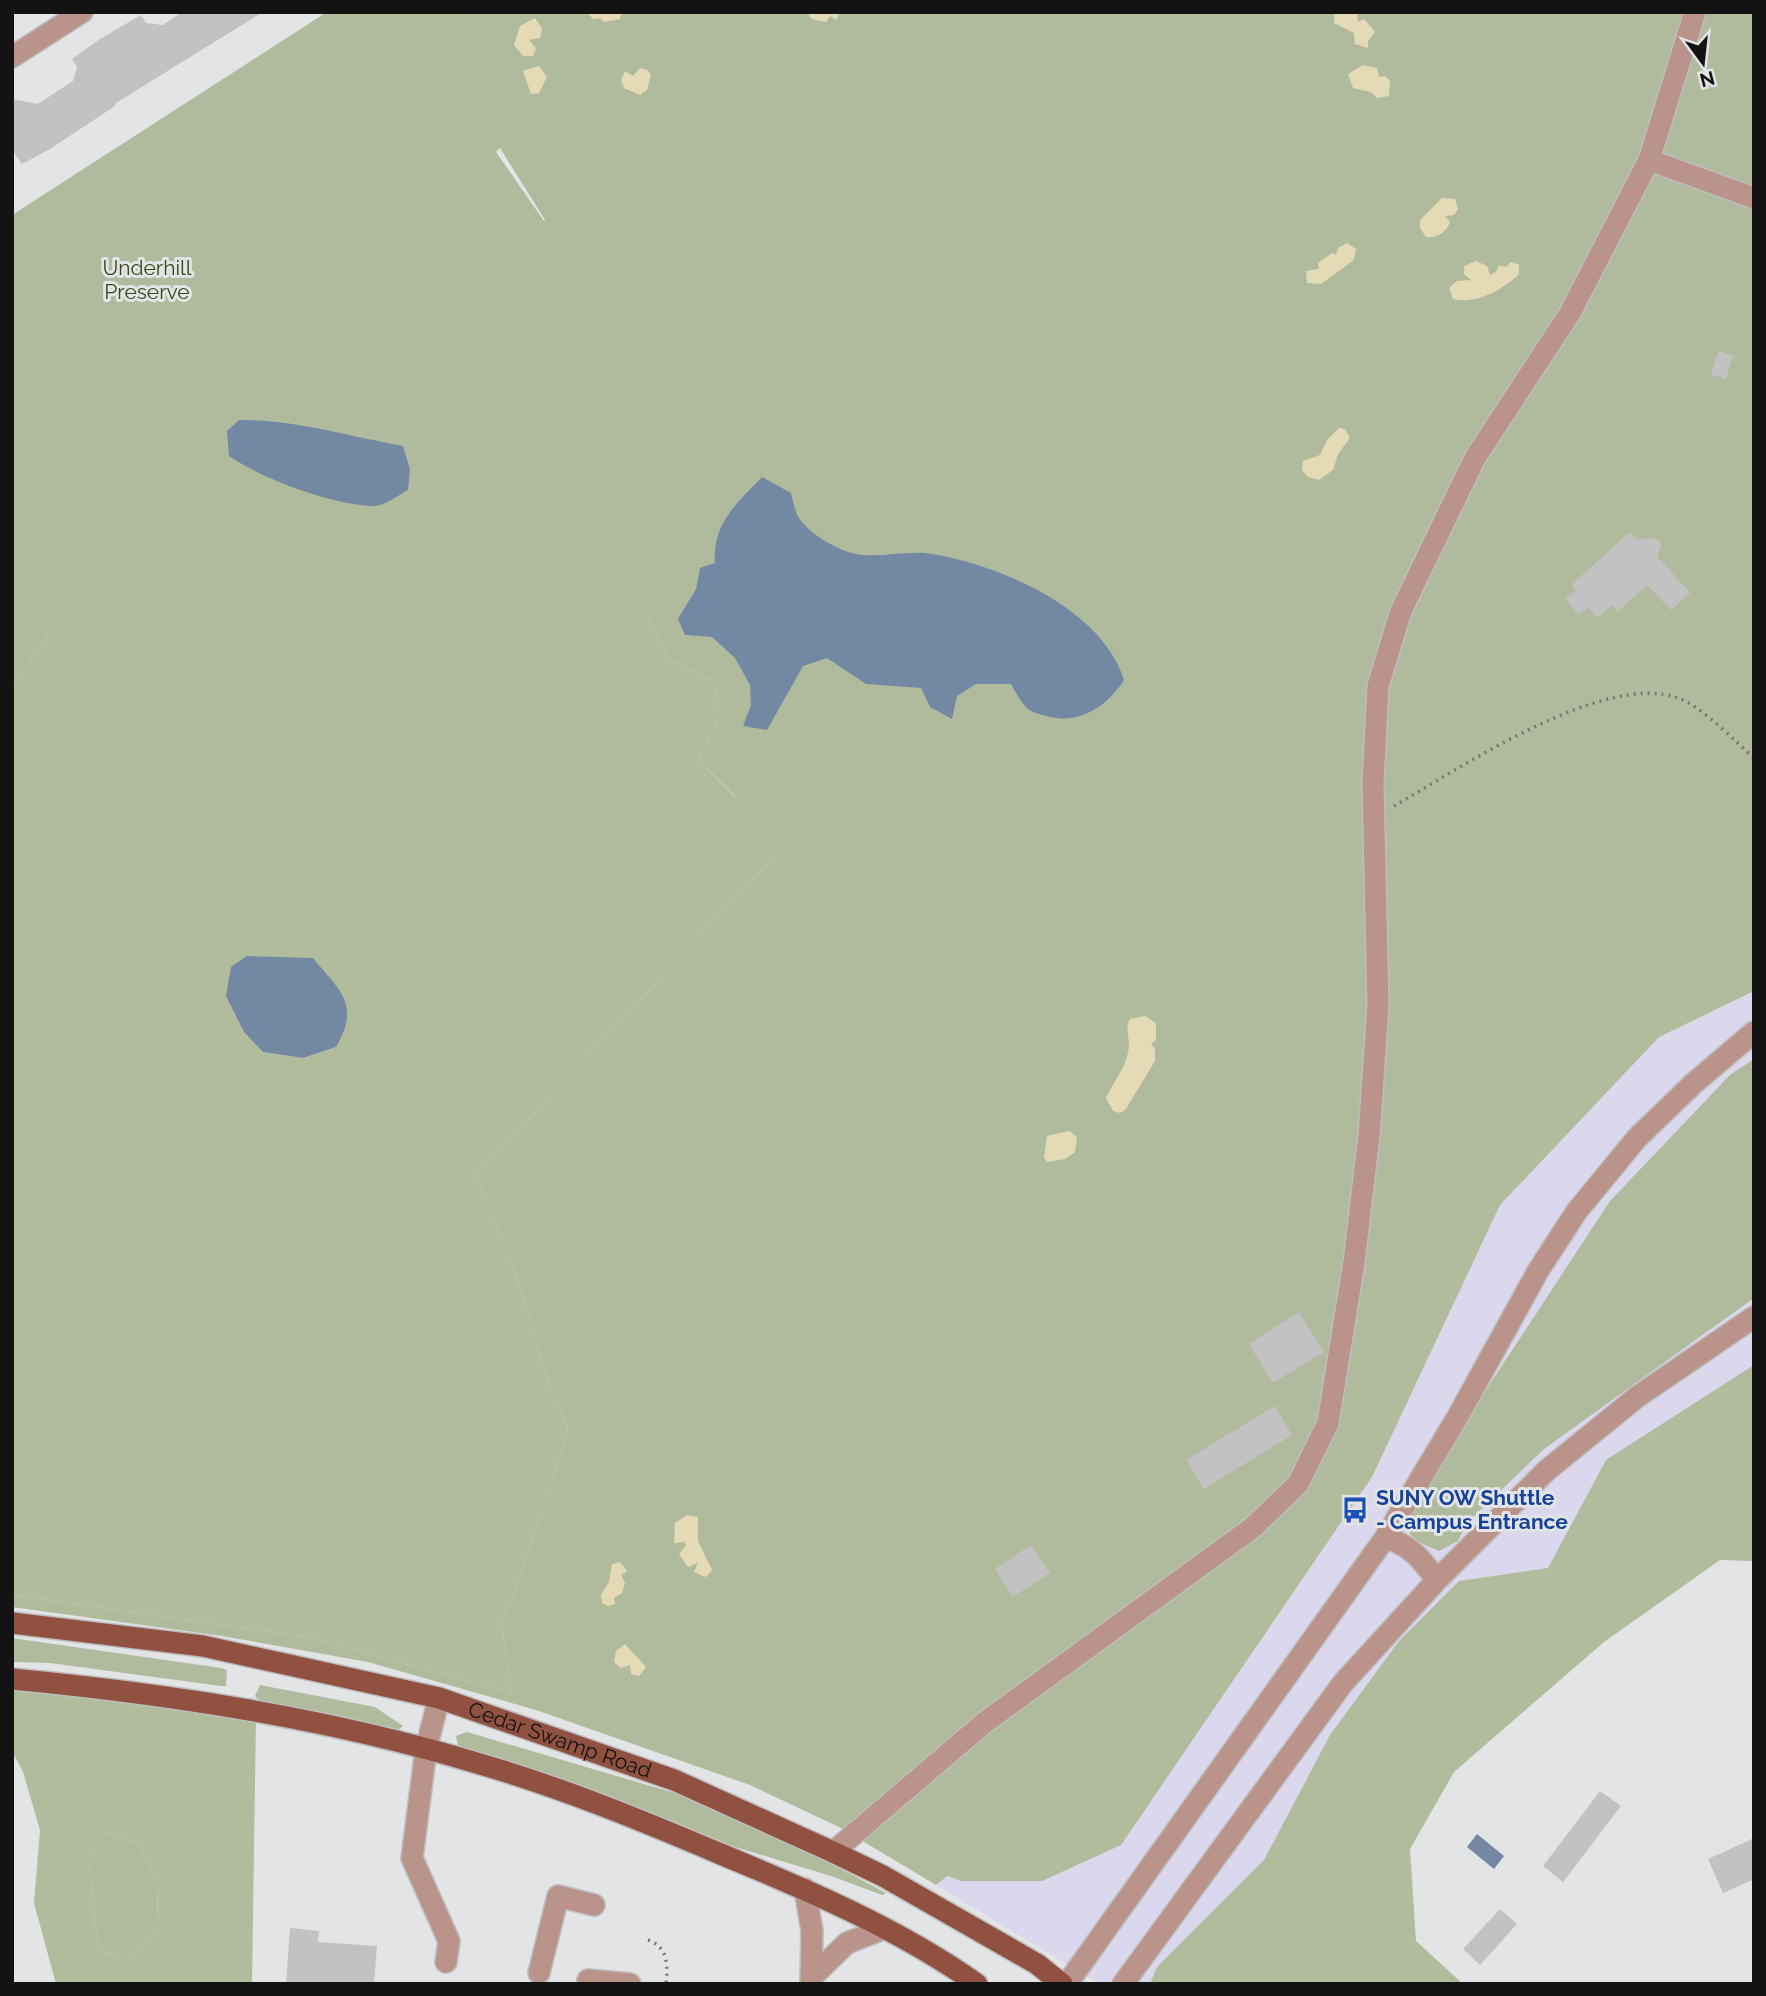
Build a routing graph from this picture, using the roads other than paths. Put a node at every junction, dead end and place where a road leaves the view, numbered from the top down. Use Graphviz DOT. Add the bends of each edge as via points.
graph roads {
  1 [pos="82,12"];
  2 [pos="1695,12"];
  3 [pos="12,57"];
  4 [pos="1649,160"];
  5 [pos="1754,198"];
  6 [pos="1754,1032"];
  7 [pos="1754,1317"];
  8 [pos="1385,1538"];
  9 [pos="1437,1580"];
  10 [pos="12,1623"];
  11 [pos="12,1679"];
  12 [pos="439,1698"];
  13 [pos="426,1749"];
  14 [pos="833,1852"];
  15 [pos="805,1889"];
  16 [pos="594,1905"];
  17 [pos="883,1929"];
  18 [pos="446,1962"];
  19 [pos="540,1973"];
  20 [pos="589,1980"];
  21 [pos="812,1980"];
  22 [pos="630,1984"];
  23 [pos="977,1984"];
  24 [pos="1065,1984"];
  25 [pos="1123,1984"];
  1 -- 3 [label="street"];
  2 -- 4 [label="street"];
  4 -- 5 [label="street"];
  4 -- 14 [label="street" via="1570,313 1475,458 1401,611 1378,685 1374,818 1378,1006 1354,1262 1328,1423 1298,1484 1252,1528 984,1723"];
  6 -- 8 [label="street" via="1637,1138 1577,1211"];
  7 -- 9 [label="street" via="1637,1397 1546,1471"];
  8 -- 9 [label="street" via="1417,1553"];
  8 -- 24 [label="street"];
  9 -- 25 [label="street" via="1343,1683"];
  10 -- 12 [label="main road, Cedar Swamp Road" via="203,1646"];
  11 -- 13 [label="main road" via="206,1703"];
  12 -- 13 [label="street"];
  12 -- 14 [label="main road, Cedar Swamp Road" via="674,1780"];
  13 -- 15 [label="main road" via="634,1818"];
  13 -- 18 [label="street" via="412,1858 449,1941"];
  14 -- 24 [label="main road, Cedar Swamp Road" via="895,1882"];
  15 -- 17 [label="main road"];
  15 -- 21 [label="street" via="812,1931"];
  16 -- 19 [label="street" via="558,1896"];
  17 -- 21 [label="street" via="847,1943"];
  17 -- 23 [label="main road"];
  20 -- 22 [label="street"];
}
